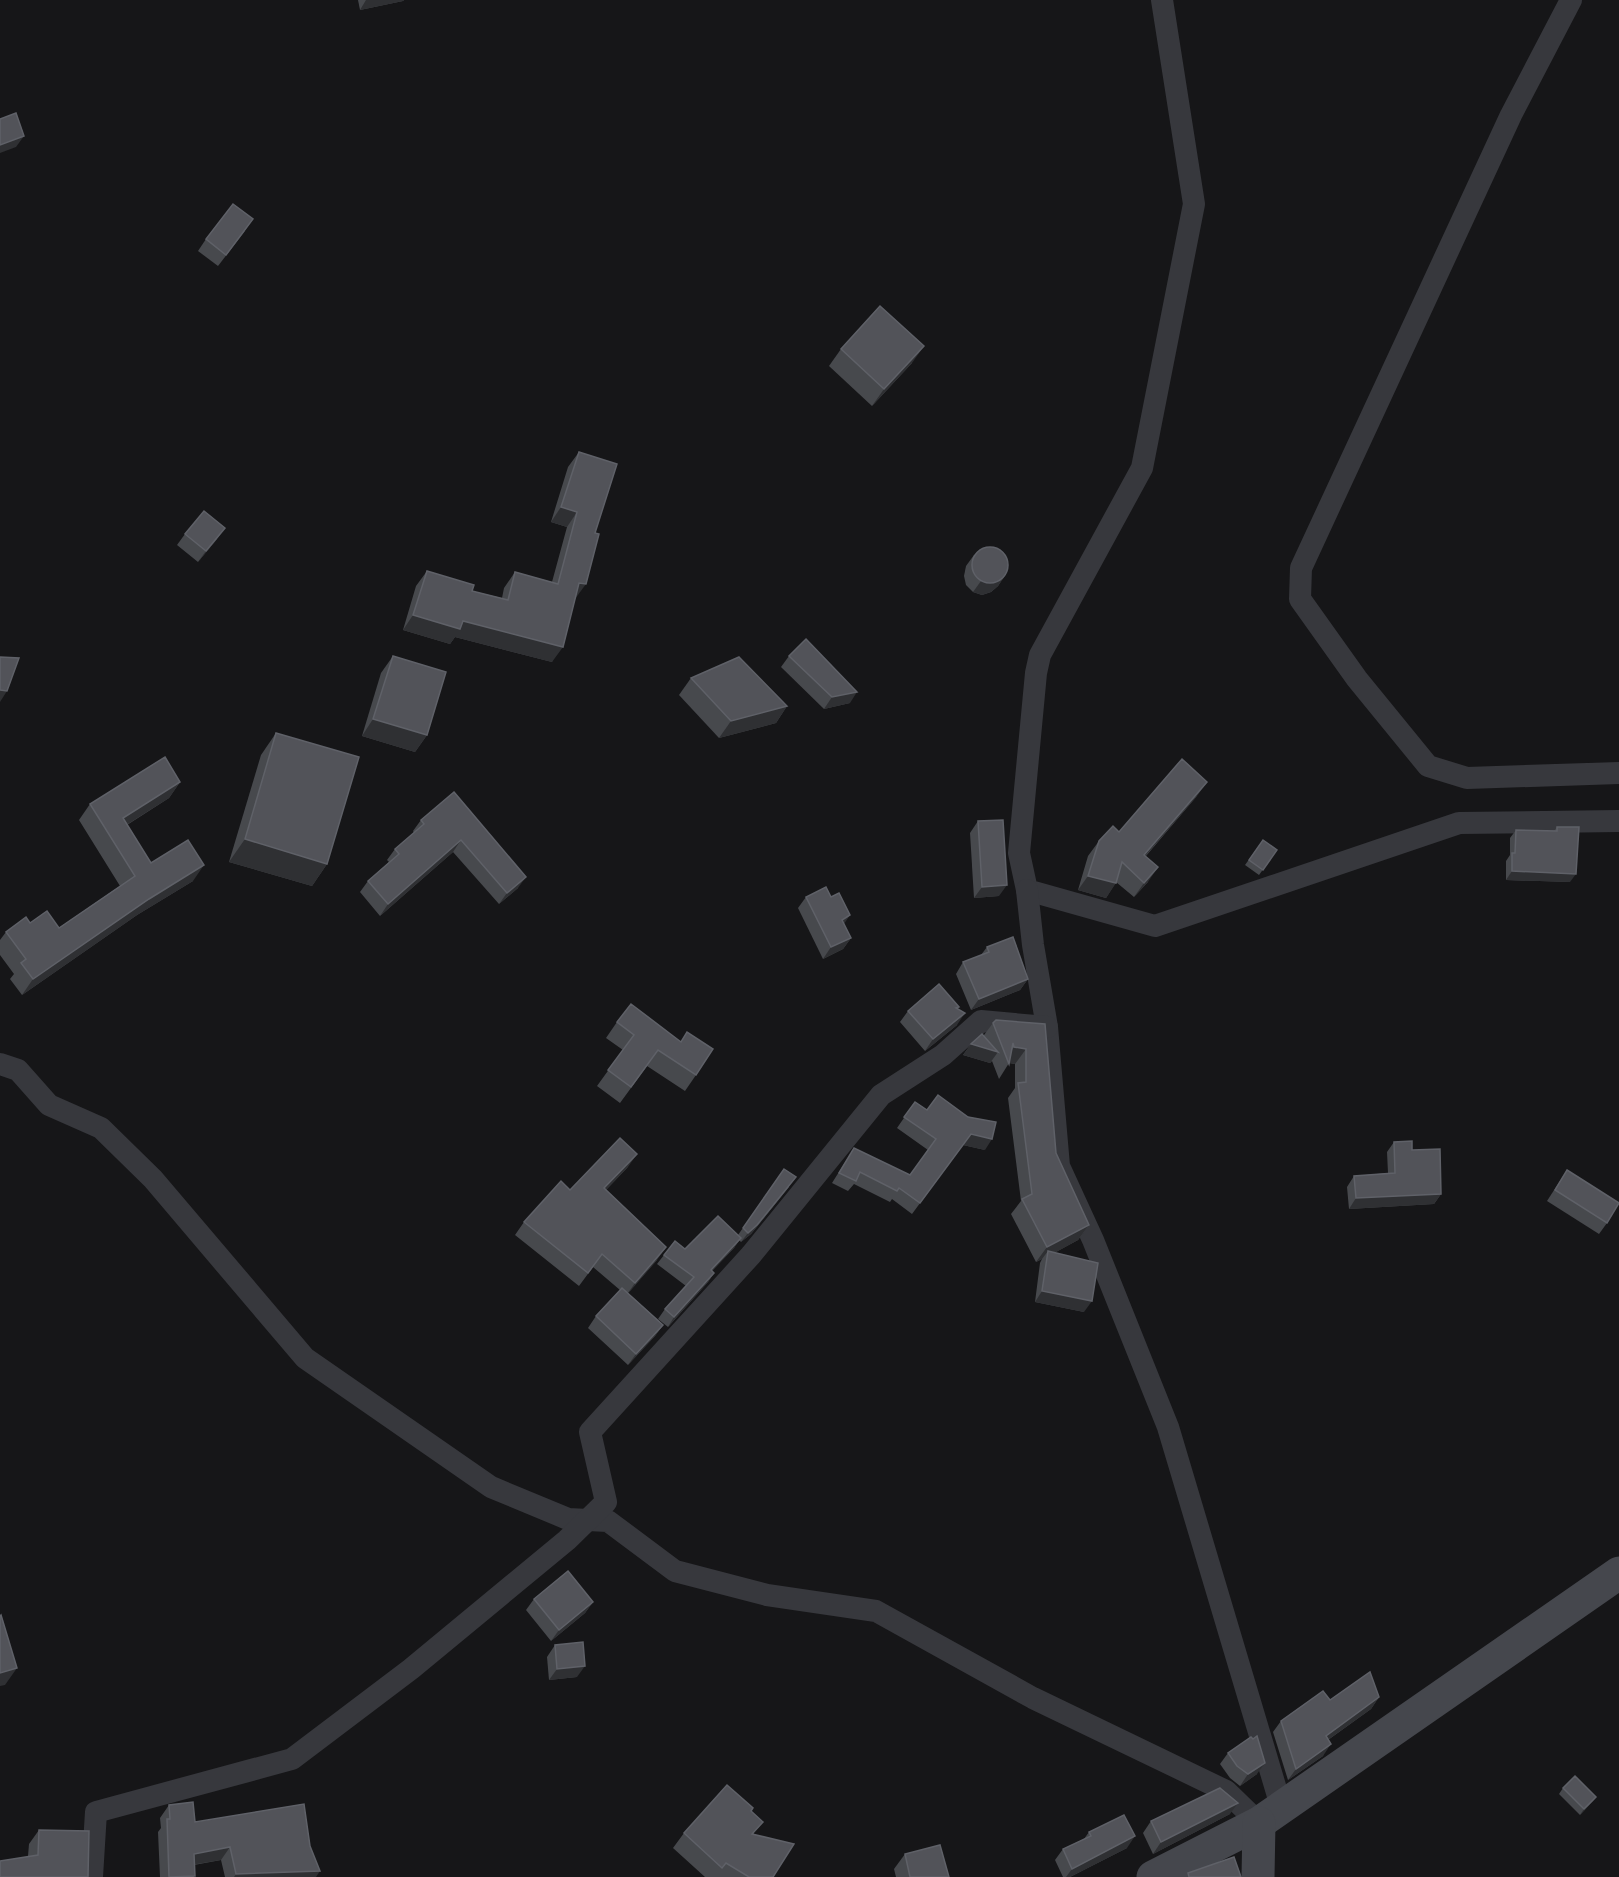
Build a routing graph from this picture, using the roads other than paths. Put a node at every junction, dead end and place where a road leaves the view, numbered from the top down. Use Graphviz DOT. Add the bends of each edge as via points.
graph roads {
  1 [pos="1162,0"];
  2 [pos="1571,0"];
  3 [pos="1619,773"];
  4 [pos="1619,821"];
  5 [pos="1028,890"];
  6 [pos="1047,1027"];
  7 [pos="0,1064"];
  8 [pos="585,1520"];
  9 [pos="1619,1573"];
  10 [pos="1270,1814"];
  11 [pos="92,1877"];
  12 [pos="1153,1877"];
  13 [pos="1258,1877"];
  1 -- 5 [label="street" via="1194,204 1142,468 1040,655 1019,853"];
  2 -- 3 [label="street" via="1511,115 1301,568 1300,599 1357,679 1428,766 1467,778"];
  4 -- 5 [label="street" via="1459,823 1155,926"];
  5 -- 6 [label="street"];
  6 -- 8 [label="street" via="981,1021 943,1055 882,1095 751,1256 590,1432 606,1502"];
  6 -- 10 [label="street" via="1059,1166 1168,1427"];
  7 -- 8 [label="street" via="18,1070 49,1105 101,1128 153,1179 306,1358 491,1487 568,1519"];
  8 -- 10 [label="street" via="608,1521 675,1571 767,1595 876,1611 1033,1698"];
  8 -- 11 [label="street" via="567,1540 411,1669 292,1759 96,1812"];
  9 -- 10 [label="main road"];
  10 -- 12 [label="main road"];
  10 -- 13 [label="main road"];
}
